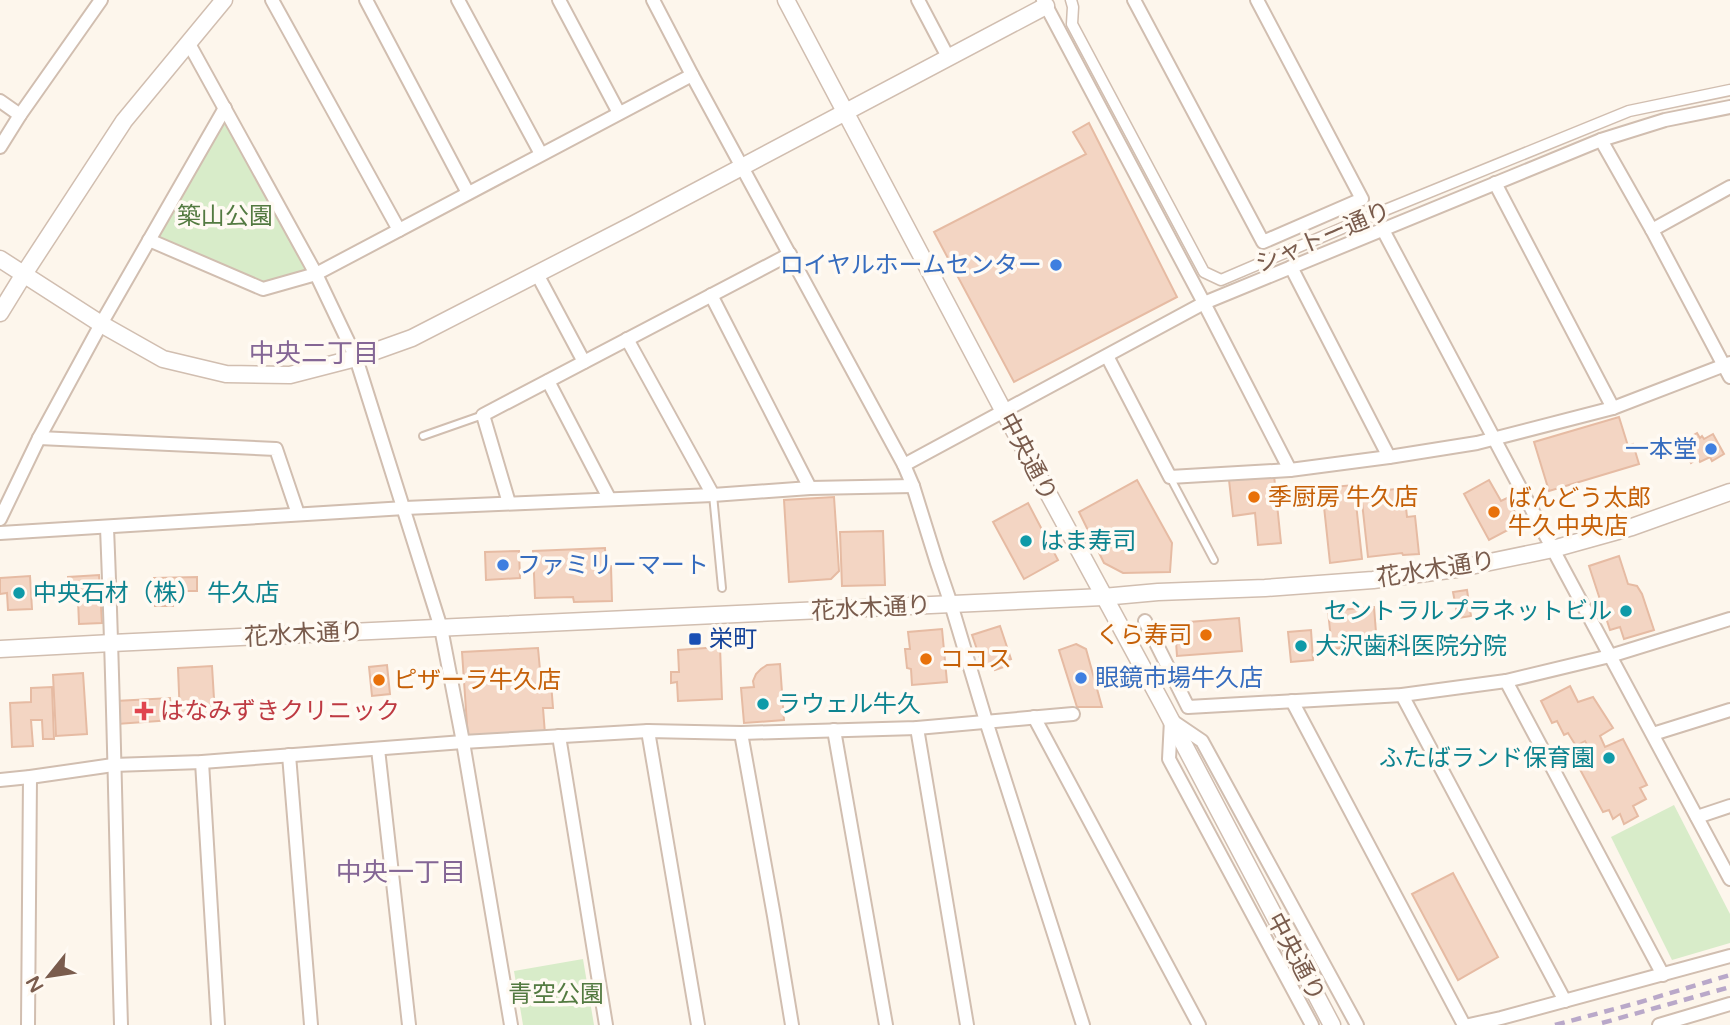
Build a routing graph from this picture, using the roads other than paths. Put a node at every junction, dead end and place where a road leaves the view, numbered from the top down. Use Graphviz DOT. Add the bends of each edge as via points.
graph roads {
  1 [pos="101,0"];
  2 [pos="224,0"];
  3 [pos="272,0"];
  4 [pos="366,0"];
  5 [pos="458,0"];
  6 [pos="559,0"];
  7 [pos="653,0"];
  8 [pos="786,0"];
  9 [pos="918,0"];
  10 [pos="1071,0"];
  11 [pos="1133,0"];
  12 [pos="1257,0"];
  13 [pos="1048,2"];
  14 [pos="188,42"];
  15 [pos="948,57"];
  16 [pos="692,75"];
  17 [pos="1730,90"];
  18 [pos="0,101"];
  19 [pos="1730,107"];
  20 [pos="225,108"];
  21 [pos="845,112"];
  22 [pos="619,113"];
  23 [pos="20,115"];
  24 [pos="1601,140"];
  25 [pos="0,148"];
  26 [pos="541,154"];
  27 [pos="743,166"];
  28 [pos="1495,183"];
  29 [pos="1730,187"];
  30 [pos="468,193"];
  31 [pos="398,230"];
  32 [pos="1383,230"];
  33 [pos="1652,230"];
  34 [pos="149,240"];
  35 [pos="790,254"];
  36 [pos="0,259"];
  37 [pos="1291,267"];
  38 [pos="24,274"];
  39 [pos="316,274"];
  40 [pos="537,274"];
  41 [pos="711,295"];
  42 [pos="1204,303"];
  43 [pos="0,313"];
  44 [pos="101,324"];
  45 [pos="627,339"];
  46 [pos="1107,356"];
  47 [pos="356,358"];
  48 [pos="584,362"];
  49 [pos="1728,368"];
  50 [pos="548,381"];
  51 [pos="1613,408"];
  52 [pos="1003,410"];
  53 [pos="483,415"];
  54 [pos="423,436"];
  55 [pos="39,438"];
  56 [pos="1495,439"];
  57 [pos="1389,457"];
  58 [pos="904,465"];
  59 [pos="1290,470"];
  60 [pos="1170,477"];
  61 [pos="913,486"];
  62 [pos="810,488"];
  63 [pos="1730,492"];
  64 [pos="713,495"];
  65 [pos="609,498"];
  66 [pos="509,503"];
  67 [pos="405,508"];
  68 [pos="298,514"];
  69 [pos="0,519"];
  70 [pos="107,528"];
  71 [pos="0,533"];
  72 [pos="1553,549"];
  73 [pos="1214,560"];
  74 [pos="722,588"];
  75 [pos="1103,597"];
  76 [pos="951,604"];
  77 [pos="1730,619"];
  78 [pos="1146,621"];
  79 [pos="441,628"];
  80 [pos="112,643"];
  81 [pos="0,649"];
  82 [pos="1610,656"];
  83 [pos="1506,681"];
  84 [pos="1402,695"];
  85 [pos="1292,701"];
  86 [pos="1730,710"];
  87 [pos="1073,713"];
  88 [pos="1034,717"];
  89 [pos="1171,720"];
  90 [pos="986,721"];
  91 [pos="916,728"];
  92 [pos="834,730"];
  93 [pos="649,732"];
  94 [pos="741,733"];
  95 [pos="1653,734"];
  96 [pos="559,736"];
  97 [pos="463,742"];
  98 [pos="378,748"];
  99 [pos="289,755"];
  100 [pos="202,762"];
  101 [pos="113,765"];
  102 [pos="30,777"];
  103 [pos="0,780"];
  104 [pos="1730,806"];
  105 [pos="1697,817"];
  106 [pos="1730,879"];
  107 [pos="1730,956"];
  108 [pos="1663,975"];
  109 [pos="1565,1001"];
  110 [pos="1730,1004"];
  111 [pos="28,1025"];
  112 [pos="121,1025"];
  113 [pos="218,1025"];
  114 [pos="311,1025"];
  115 [pos="408,1025"];
  116 [pos="511,1025"];
  117 [pos="606,1025"];
  118 [pos="698,1025"];
  119 [pos="792,1025"];
  120 [pos="886,1025"];
  121 [pos="967,1025"];
  122 [pos="1083,1025"];
  123 [pos="1199,1025"];
  124 [pos="1312,1025"];
  125 [pos="1332,1025"];
  126 [pos="1356,1025"];
  127 [pos="1464,1025"];
  128 [pos="1469,1025"];
  129 [pos="1659,1025"];
  1 -- 23 [label="street"];
  2 -- 14 [label="street"];
  3 -- 31 [label="street"];
  4 -- 30 [label="street"];
  5 -- 26 [label="street"];
  6 -- 22 [label="street"];
  7 -- 16 [label="street"];
  8 -- 21 [label="street, 中央通り"];
  9 -- 15 [label="street"];
  10 -- 17 [label="street, シャトー通り" via="1072,24 1204,272 1221,280 1629,111"];
  11 -- 12 [label="street" via="1262,242 1362,199"];
  13 -- 15 [label="street"];
  13 -- 42 [label="street"];
  14 -- 20 [label="street"];
  14 -- 38 [label="street" via="124,121"];
  15 -- 21 [label="street"];
  16 -- 22 [label="street"];
  16 -- 27 [label="street"];
  18 -- 23 [label="street"];
  19 -- 24 [label="street" via="1665,120"];
  20 -- 34 [label="street"];
  20 -- 39 [label="street"];
  21 -- 27 [label="street"];
  21 -- 52 [label="street, 中央通り"];
  22 -- 26 [label="street"];
  23 -- 25 [label="street"];
  24 -- 28 [label="street"];
  24 -- 33 [label="street"];
  26 -- 30 [label="street"];
  27 -- 35 [label="street"];
  27 -- 40 [label="street"];
  28 -- 32 [label="street"];
  28 -- 51 [label="street"];
  29 -- 33 [label="street"];
  30 -- 31 [label="street"];
  31 -- 39 [label="street"];
  32 -- 37 [label="street"];
  32 -- 56 [label="street"];
  33 -- 49 [label="street"];
  34 -- 39 [label="street" via="263,289"];
  34 -- 44 [label="street"];
  35 -- 41 [label="street"];
  35 -- 58 [label="street"];
  36 -- 38 [label="street"];
  37 -- 42 [label="street"];
  37 -- 57 [label="street"];
  38 -- 43 [label="street"];
  38 -- 44 [label="street"];
  39 -- 47 [label="street"];
  40 -- 47 [label="street" via="412,338"];
  40 -- 48 [label="street"];
  41 -- 45 [label="street"];
  41 -- 62 [label="street"];
  42 -- 46 [label="street"];
  42 -- 59 [label="street"];
  44 -- 47 [label="street" via="163,359 226,374 290,374"];
  44 -- 55 [label="street"];
  45 -- 48 [label="street"];
  45 -- 64 [label="street"];
  46 -- 52 [label="street"];
  46 -- 60 [label="street"];
  47 -- 67 [label="street"];
  48 -- 50 [label="street"];
  49 -- 51 [label="street"];
  50 -- 53 [label="street"];
  50 -- 65 [label="street"];
  51 -- 56 [label="street"];
  52 -- 58 [label="street"];
  52 -- 75 [label="street, 中央通り"];
  53 -- 54 [label="lane"];
  53 -- 66 [label="street"];
  55 -- 68 [label="street" via="276,449"];
  55 -- 69 [label="street"];
  56 -- 57 [label="street"];
  56 -- 72 [label="street"];
  57 -- 59 [label="street"];
  58 -- 61 [label="street"];
  59 -- 60 [label="street"];
  60 -- 73 [label="lane"];
  61 -- 62 [label="street"];
  61 -- 76 [label="street"];
  62 -- 64 [label="street"];
  63 -- 72 [label="street, 花水木通り"];
  64 -- 65 [label="street"];
  64 -- 74 [label="lane"];
  65 -- 66 [label="street"];
  66 -- 67 [label="street"];
  67 -- 68 [label="street"];
  67 -- 79 [label="street"];
  68 -- 70 [label="street"];
  70 -- 71 [label="street"];
  70 -- 80 [label="street"];
  72 -- 75 [label="street, 花水木通り" via="1373,580"];
  72 -- 82 [label="street"];
  75 -- 76 [label="street, 花水木通り"];
  75 -- 89 [label="street, 中央通り"];
  76 -- 79 [label="street, 花水木通り"];
  76 -- 90 [label="street"];
  77 -- 82 [label="street"];
  78 -- 85 [label="street" via="1188,707"];
  79 -- 80 [label="street, 花水木通り"];
  79 -- 97 [label="street"];
  80 -- 81 [label="street, 花水木通り"];
  80 -- 101 [label="street"];
  82 -- 83 [label="street"];
  82 -- 95 [label="street"];
  83 -- 84 [label="street"];
  83 -- 108 [label="street"];
  84 -- 85 [label="street"];
  84 -- 109 [label="street"];
  85 -- 127 [label="street"];
  86 -- 95 [label="street"];
  87 -- 88 [label="street"];
  88 -- 90 [label="street"];
  88 -- 123 [label="street"];
  89 -- 124 [label="street" via="1169,759"];
  89 -- 125 [label="street, 中央通り"];
  89 -- 126 [label="street" via="1202,741"];
  90 -- 91 [label="street"];
  90 -- 122 [label="street"];
  91 -- 92 [label="street"];
  91 -- 121 [label="street"];
  92 -- 94 [label="street"];
  92 -- 120 [label="street"];
  93 -- 94 [label="street"];
  93 -- 96 [label="street"];
  93 -- 118 [label="street"];
  94 -- 119 [label="street"];
  95 -- 105 [label="street"];
  96 -- 97 [label="street"];
  96 -- 117 [label="street"];
  97 -- 98 [label="street"];
  97 -- 116 [label="street"];
  98 -- 99 [label="street"];
  98 -- 115 [label="street"];
  99 -- 100 [label="street"];
  99 -- 114 [label="street"];
  100 -- 101 [label="street"];
  100 -- 113 [label="street"];
  101 -- 102 [label="street"];
  101 -- 112 [label="street"];
  102 -- 103 [label="street"];
  102 -- 111 [label="street"];
  104 -- 105 [label="street"];
  105 -- 106 [label="street"];
  107 -- 108 [label="street"];
  108 -- 109 [label="street"];
  109 -- 128 [label="street"];
  110 -- 129 [label="street"];
}
